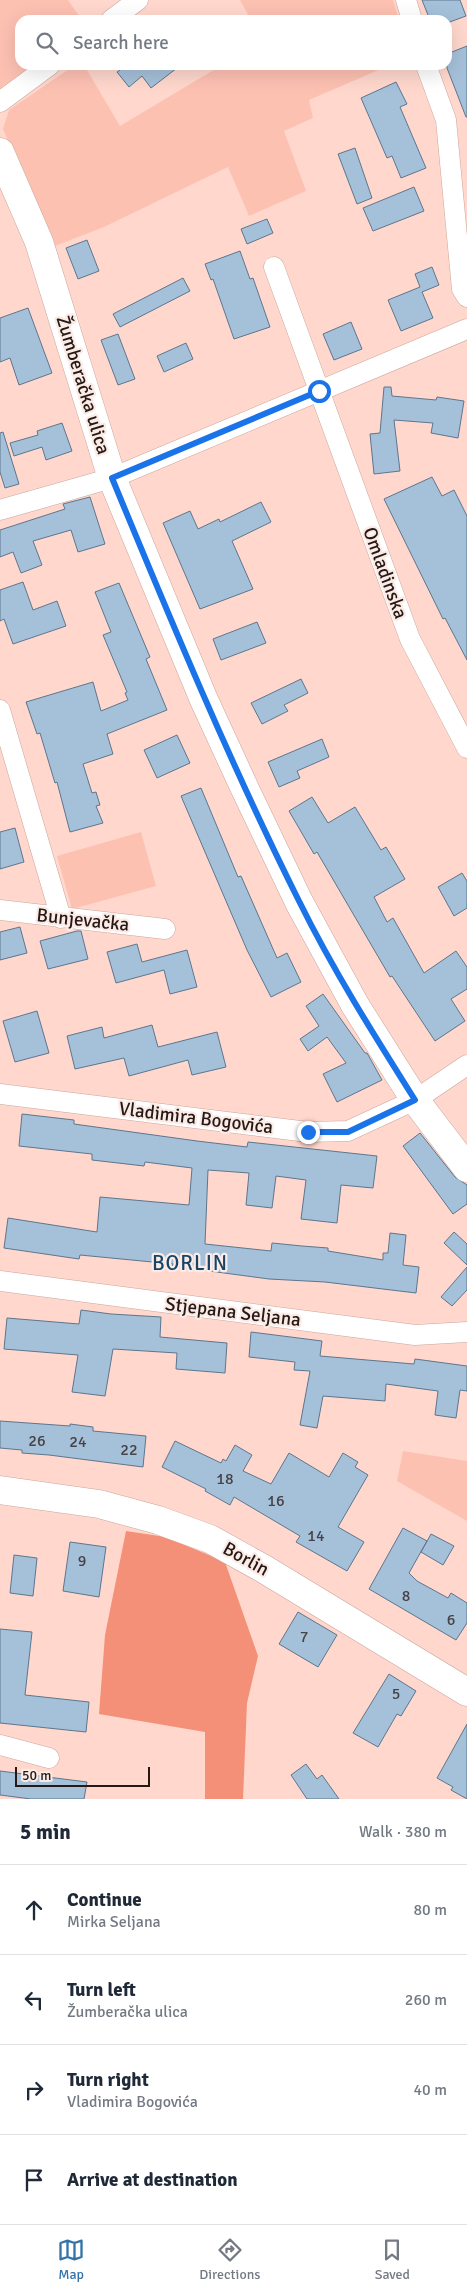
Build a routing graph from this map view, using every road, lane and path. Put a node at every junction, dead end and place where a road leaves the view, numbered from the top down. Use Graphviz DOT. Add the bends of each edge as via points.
graph roads {
  1 [pos="138,0"];
  2 [pos="406,0"];
  3 [pos="118,15"];
  4 [pos="410,15"];
  5 [pos="43,70"];
  6 [pos="428,70"];
  7 [pos="0,102"];
  8 [pos="0,152"];
  9 [pos="274,267"];
  10 [pos="467,297"];
  11 [pos="467,329"];
  12 [pos="319,391"];
  13 [pos="112,478"];
  14 [pos="0,510"];
  15 [pos="0,710"];
  16 [pos="467,748"];
  17 [pos="0,910"];
  18 [pos="61,918"];
  19 [pos="165,929"];
  20 [pos="467,1065"];
  21 [pos="0,1094"];
  22 [pos="415,1100"];
  23 [pos="467,1168"];
  24 [pos="0,1281"];
  25 [pos="467,1332"];
  26 [pos="0,1490"];
  27 [pos="467,1692"];
  28 [pos="0,1745"];
  29 [pos="49,1758"];
  1 -- 3 [label="street"];
  2 -- 4 [label="street"];
  5 -- 7 [label="street"];
  6 -- 10 [label="street" via="446,120 462,289"];
  8 -- 13 [label="main road, Žumberačka ulica" via="39,242"];
  9 -- 12 [label="street, Omladinska"];
  11 -- 12 [label="street"];
  12 -- 13 [label="street"];
  12 -- 16 [label="street, Omladinska" via="410,639"];
  13 -- 14 [label="street"];
  13 -- 22 [label="main road, Žumberačka ulica" via="204,700 299,902 355,1005"];
  15 -- 18 [label="street"];
  17 -- 18 [label="street, Bunjevačka"];
  18 -- 19 [label="street, Bunjevačka"];
  20 -- 22 [label="street, Vladimira Bogovića"];
  21 -- 22 [label="street, Vladimira Bogovića" via="308,1132 348,1132"];
  22 -- 23 [label="main road, Žumberačka ulica"];
  24 -- 25 [label="street, Stjepana Seljana" via="415,1335"];
  26 -- 27 [label="main road, Borlin" via="99,1504 210,1539"];
  28 -- 29 [label="street"];
}
